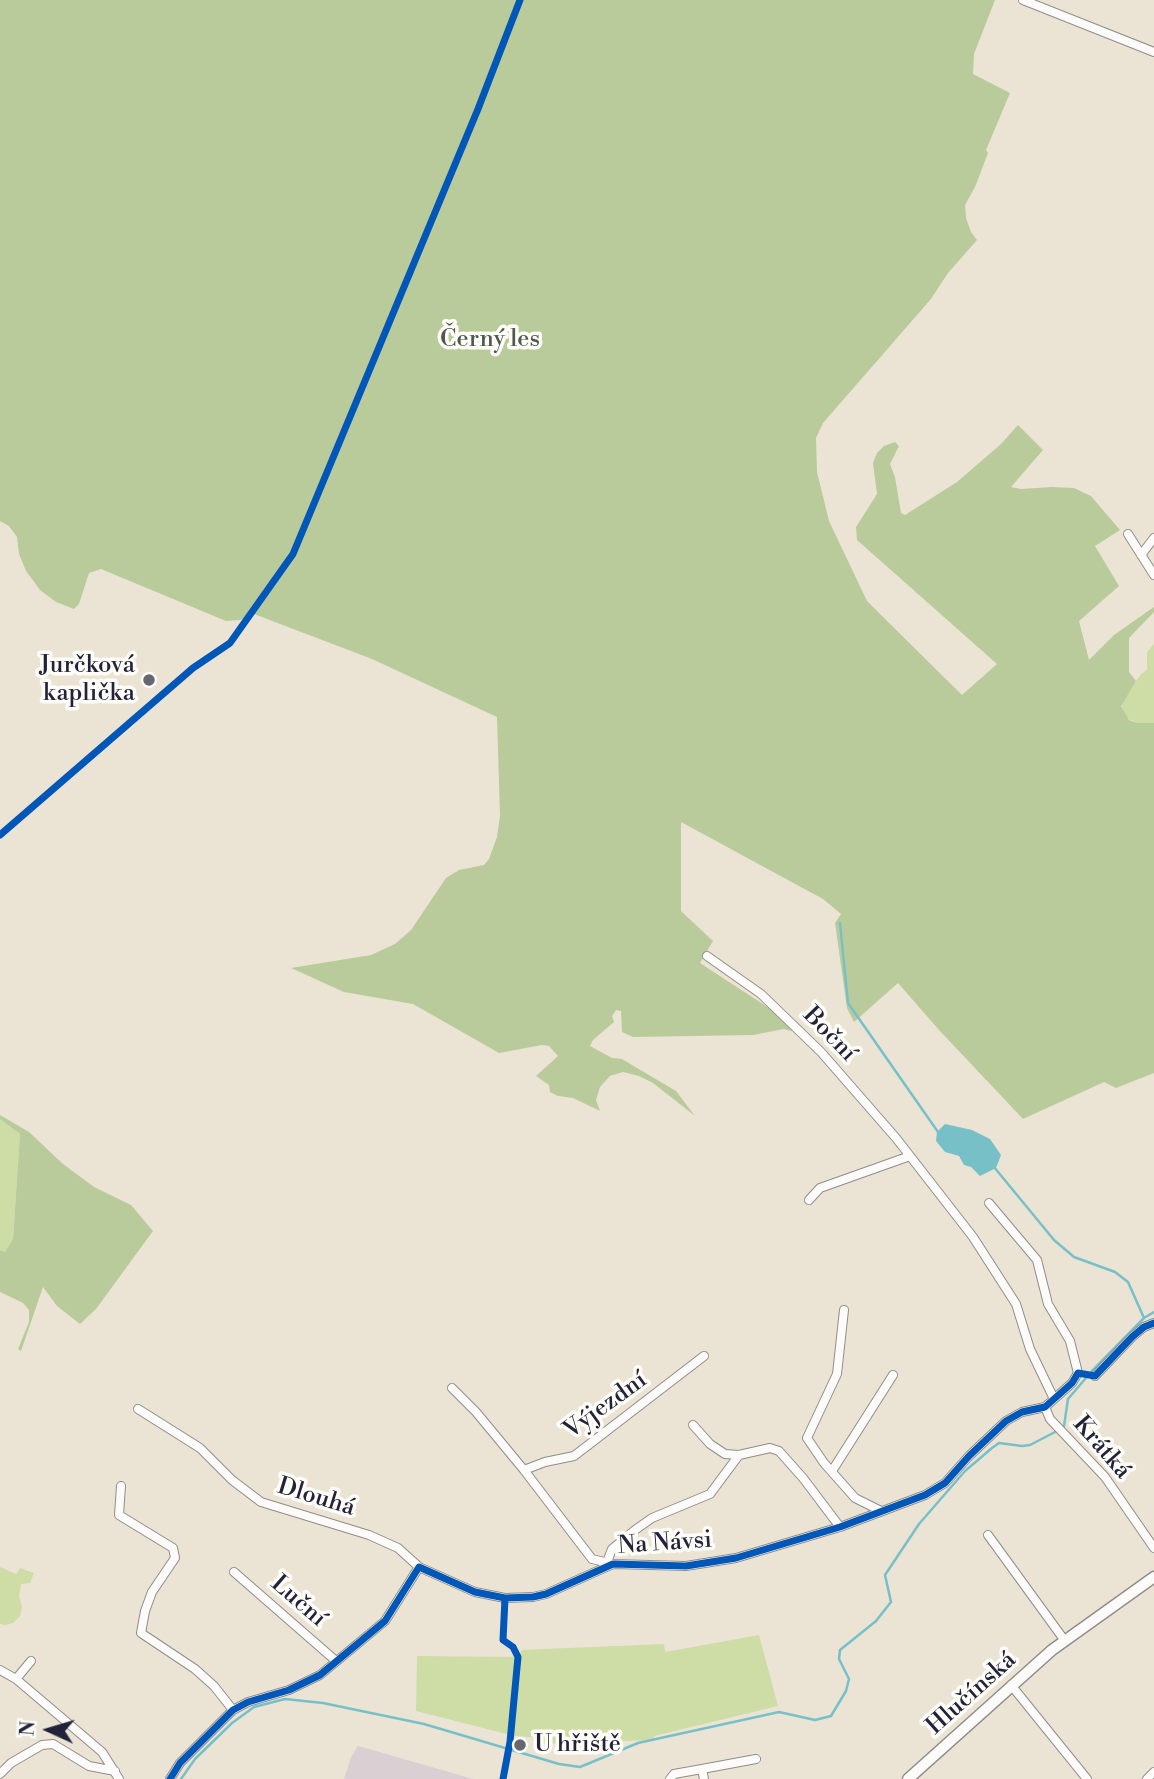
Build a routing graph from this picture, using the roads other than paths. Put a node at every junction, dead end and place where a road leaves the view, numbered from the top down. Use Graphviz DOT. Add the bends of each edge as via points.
graph roads {
  1 [pos="1023,0"];
  2 [pos="1154,52"];
  3 [pos="1128,534"];
  4 [pos="1154,538"];
  5 [pos="1140,555"];
  6 [pos="1154,575"];
  7 [pos="708,956"];
  8 [pos="910,1156"];
  9 [pos="814,1178"];
  10 [pos="821,1188"];
  11 [pos="809,1200"];
  12 [pos="989,1203"];
  13 [pos="844,1310"];
  14 [pos="1154,1323"];
  15 [pos="704,1356"];
  16 [pos="893,1375"];
  17 [pos="1095,1376"];
  18 [pos="452,1388"];
  19 [pos="1054,1399"];
  20 [pos="1045,1407"];
  21 [pos="138,1409"];
  22 [pos="693,1425"];
  23 [pos="739,1455"];
  24 [pos="524,1471"];
  25 [pos="831,1471"];
  26 [pos="121,1486"];
  27 [pos="881,1511"];
  28 [pos="840,1527"];
  29 [pos="988,1535"];
  30 [pos="1154,1548"];
  31 [pos="610,1563"];
  32 [pos="419,1567"];
  33 [pos="234,1572"];
  34 [pos="1154,1577"];
  35 [pos="1065,1641"];
  36 [pos="31,1661"];
  37 [pos="336,1661"];
  38 [pos="0,1670"];
  39 [pos="16,1679"];
  40 [pos="1012,1685"];
  41 [pos="233,1710"];
  42 [pos="756,1759"];
  43 [pos="2,1768"];
  44 [pos="702,1769"];
  45 [pos="1154,1772"];
  46 [pos="117,1775"];
  47 [pos="170,1779"];
  48 [pos="670,1779"];
  49 [pos="704,1779"];
  50 [pos="908,1779"];
  51 [pos="1087,1779"];
  52 [pos="1147,1779"];
  1 -- 2 [label="street"];
  3 -- 5 [label="street"];
  4 -- 5 [label="street"];
  5 -- 6 [label="street"];
  7 -- 8 [label="street, Boční" via="761,994 821,1052"];
  8 -- 10 [label="street"];
  8 -- 19 [label="street, Boční" via="973,1237 1016,1304 1030,1349"];
  9 -- 10 [label="street"];
  10 -- 11 [label="street"];
  12 -- 19 [label="street, Na Návsi" via="1037,1260 1048,1304 1070,1341 1078,1373"];
  13 -- 25 [label="street" via="837,1374 807,1438"];
  14 -- 17 [label="street" via="1132,1337"];
  15 -- 24 [label="street, Výjezdní" via="574,1456"];
  16 -- 25 [label="street"];
  18 -- 24 [label="street"];
  19 -- 20 [label="street, Na Návsi"];
  20 -- 27 [label="street, Na Návsi" via="1022,1412 1006,1422 945,1483"];
  20 -- 30 [label="street, Krátká" via="1050,1419 1105,1477"];
  21 -- 32 [label="street, Dlouhá" via="200,1448 261,1502 369,1535 398,1548"];
  22 -- 23 [label="street" via="717,1451"];
  23 -- 28 [label="street" via="770,1448 779,1451"];
  23 -- 31 [label="street" via="710,1494 652,1518 612,1549"];
  24 -- 31 [label="street" via="592,1559"];
  25 -- 27 [label="street" via="855,1498"];
  26 -- 41 [label="street" via="120,1515 173,1548 175,1558 152,1592 141,1633 195,1669"];
  27 -- 28 [label="street, Na Návsi"];
  28 -- 31 [label="street, Na Návsi" via="736,1558 686,1566"];
  29 -- 35 [label="street"];
  31 -- 32 [label="street, Na Návsi" via="546,1594 522,1598 475,1592"];
  32 -- 37 [label="street" via="384,1622"];
  33 -- 37 [label="street, Luční"];
  34 -- 35 [label="street, Hlučínská"];
  35 -- 40 [label="street, Hlučínská"];
  36 -- 39 [label="street"];
  37 -- 41 [label="street" via="320,1675 289,1690"];
  38 -- 39 [label="street"];
  39 -- 46 [label="street" via="102,1752"];
  40 -- 50 [label="street, Hlučínská"];
  40 -- 51 [label="street"];
  41 -- 47 [label="street"];
  42 -- 44 [label="street"];
  43 -- 46 [label="street" via="42,1745 53,1744 89,1766"];
  44 -- 48 [label="street" via="674,1774"];
  44 -- 49 [label="street"];
  45 -- 52 [label="street"];
}
